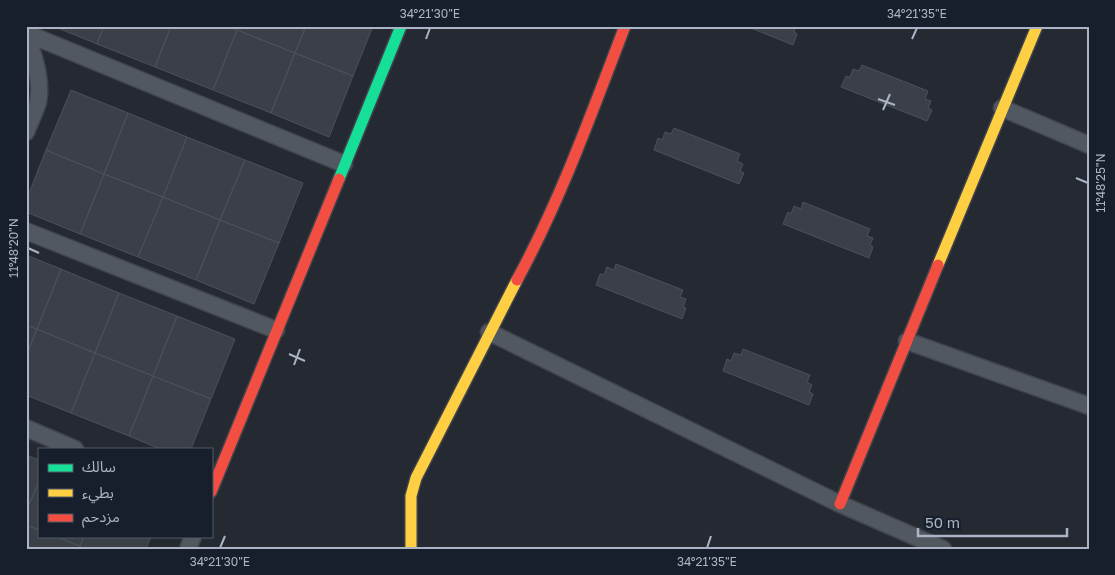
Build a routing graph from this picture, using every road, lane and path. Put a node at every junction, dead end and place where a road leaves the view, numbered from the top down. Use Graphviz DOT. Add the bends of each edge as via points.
graph roads {
  1 [pos="401,26"];
  2 [pos="626,26"];
  3 [pos="1037,26"];
  4 [pos="26,33"];
  5 [pos="26,38"];
  6 [pos="1002,108"];
  7 [pos="26,132"];
  8 [pos="1089,144"];
  9 [pos="344,164"];
  10 [pos="26,231"];
  11 [pos="276,330"];
  12 [pos="488,332"];
  13 [pos="907,341"];
  14 [pos="1089,406"];
  15 [pos="26,428"];
  16 [pos="73,448"];
  17 [pos="212,490"];
  18 [pos="840,504"];
  19 [pos="411,549"];
  20 [pos="943,549"];
  1 -- 9 [label="street"];
  2 -- 12 [label="street" via="568,174 533,250"];
  3 -- 6 [label="street"];
  4 -- 9 [label="street"];
  5 -- 7 [label="street" via="32,48 38,75 38,102"];
  6 -- 8 [label="street"];
  6 -- 13 [label="street"];
  9 -- 11 [label="street"];
  10 -- 11 [label="street"];
  11 -- 17 [label="street"];
  12 -- 18 [label="street"];
  12 -- 19 [label="street" via="416,478 411,496"];
  13 -- 14 [label="street"];
  13 -- 18 [label="street"];
  15 -- 16 [label="street"];
  18 -- 20 [label="street"];
}
